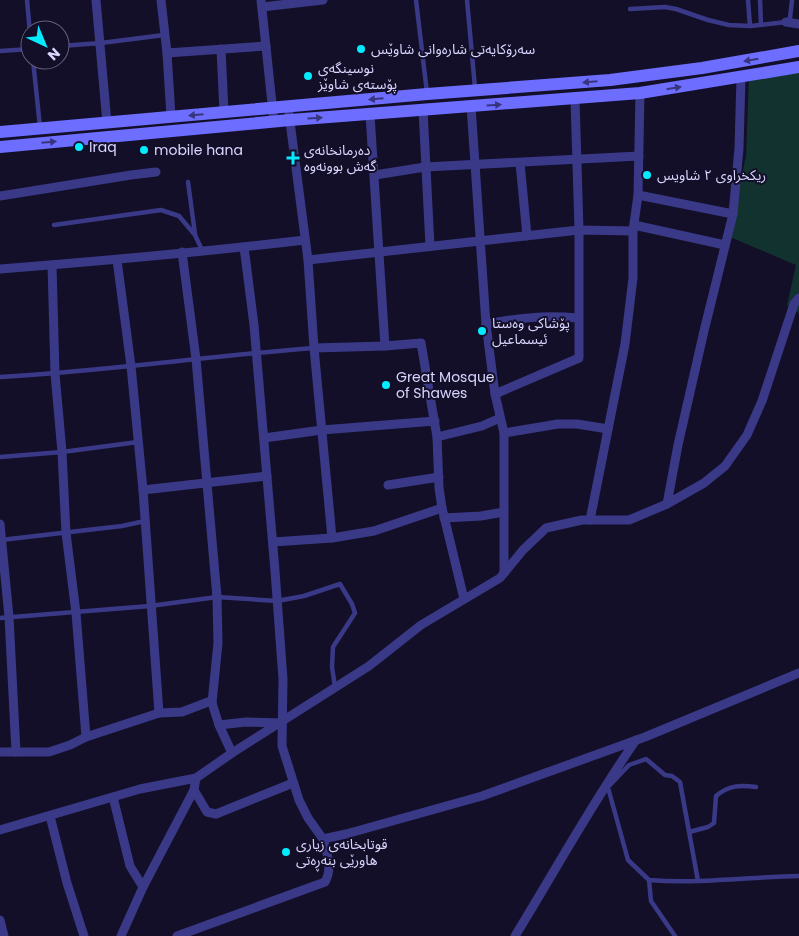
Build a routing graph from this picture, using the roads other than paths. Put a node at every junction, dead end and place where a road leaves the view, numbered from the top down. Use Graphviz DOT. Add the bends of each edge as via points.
graph roads {
  1 [pos="27,0"];
  2 [pos="96,0"];
  3 [pos="160,0"];
  4 [pos="323,0"];
  5 [pos="416,0"];
  6 [pos="467,0"];
  7 [pos="664,0"];
  8 [pos="748,0"];
  9 [pos="760,0"];
  10 [pos="792,0"];
  11 [pos="262,4"];
  12 [pos="665,7"];
  13 [pos="630,10"];
  14 [pos="29,20"];
  15 [pos="786,22"];
  16 [pos="761,24"];
  17 [pos="799,24"];
  18 [pos="750,26"];
  19 [pos="164,35"];
  20 [pos="101,43"];
  21 [pos="70,45"];
  22 [pos="266,46"];
  23 [pos="20,49"];
  24 [pos="221,49"];
  25 [pos="0,51"];
  26 [pos="799,51"];
  27 [pos="168,53"];
  28 [pos="702,68"];
  29 [pos="799,68"];
  30 [pos="34,70"];
  31 [pos="741,77"];
  32 [pos="704,83"];
  33 [pos="475,91"];
  34 [pos="640,93"];
  35 [pos="427,94"];
  36 [pos="575,99"];
  37 [pos="471,106"];
  38 [pos="288,107"];
  39 [pos="273,108"];
  40 [pos="423,110"];
  41 [pos="224,112"];
  42 [pos="370,114"];
  43 [pos="172,117"];
  44 [pos="290,120"];
  45 [pos="274,122"];
  46 [pos="107,123"];
  47 [pos="41,128"];
  48 [pos="0,132"];
  49 [pos="0,147"];
  50 [pos="638,156"];
  51 [pos="577,158"];
  52 [pos="520,163"];
  53 [pos="476,164"];
  54 [pos="426,167"];
  55 [pos="156,172"];
  56 [pos="375,175"];
  57 [pos="188,182"];
  58 [pos="638,195"];
  59 [pos="0,196"];
  60 [pos="732,214"];
  61 [pos="54,225"];
  62 [pos="634,228"];
  63 [pos="579,230"];
  64 [pos="195,235"];
  65 [pos="526,236"];
  66 [pos="305,240"];
  67 [pos="479,241"];
  68 [pos="725,244"];
  69 [pos="430,246"];
  70 [pos="244,247"];
  71 [pos="202,250"];
  72 [pos="182,252"];
  73 [pos="379,252"];
  74 [pos="118,260"];
  75 [pos="308,260"];
  76 [pos="52,265"];
  77 [pos="0,269"];
  78 [pos="799,298"];
  79 [pos="578,318"];
  80 [pos="486,324"];
  81 [pos="385,346"];
  82 [pos="314,348"];
  83 [pos="255,353"];
  84 [pos="196,359"];
  85 [pos="131,366"];
  86 [pos="55,374"];
  87 [pos="0,377"];
  88 [pos="495,394"];
  89 [pos="500,418"];
  90 [pos="434,421"];
  91 [pos="608,429"];
  92 [pos="322,430"];
  93 [pos="504,433"];
  94 [pos="437,437"];
  95 [pos="264,438"];
  96 [pos="138,442"];
  97 [pos="62,452"];
  98 [pos="0,457"];
  99 [pos="267,476"];
  100 [pos="438,477"];
  101 [pos="206,483"];
  102 [pos="388,485"];
  103 [pos="143,490"];
  104 [pos="667,504"];
  105 [pos="442,508"];
  106 [pos="504,512"];
  107 [pos="444,518"];
  108 [pos="590,520"];
  109 [pos="145,521"];
  110 [pos="0,524"];
  111 [pos="66,533"];
  112 [pos="332,538"];
  113 [pos="1,540"];
  114 [pos="273,542"];
  115 [pos="504,573"];
  116 [pos="216,597"];
  117 [pos="464,599"];
  118 [pos="277,601"];
  119 [pos="150,606"];
  120 [pos="76,613"];
  121 [pos="4,618"];
  122 [pos="799,673"];
  123 [pos="335,688"];
  124 [pos="212,703"];
  125 [pos="159,713"];
  126 [pos="282,722"];
  127 [pos="219,726"];
  128 [pos="86,737"];
  129 [pos="636,740"];
  130 [pos="0,752"];
  131 [pos="16,752"];
  132 [pos="232,754"];
  133 [pos="196,778"];
  134 [pos="293,783"];
  135 [pos="607,786"];
  136 [pos="756,787"];
  137 [pos="194,790"];
  138 [pos="113,797"];
  139 [pos="50,816"];
  140 [pos="0,830"];
  141 [pos="689,832"];
  142 [pos="323,839"];
  143 [pos="799,876"];
  144 [pos="649,880"];
  145 [pos="698,881"];
  146 [pos="143,887"];
  147 [pos="0,920"];
  148 [pos="4,936"];
  149 [pos="84,936"];
  150 [pos="121,936"];
  151 [pos="177,936"];
  152 [pos="515,936"];
  153 [pos="675,936"];
  1 -- 14 [label="lane"];
  2 -- 20 [label="street"];
  3 -- 19 [label="street"];
  4 -- 11 [label="street"];
  5 -- 35 [label="lane"];
  6 -- 33 [label="lane"];
  7 -- 12 [label="lane"];
  8 -- 18 [label="lane"];
  9 -- 16 [label="lane"];
  10 -- 15 [label="lane" via="790,18"];
  11 -- 22 [label="street"];
  12 -- 13 [label="lane"];
  12 -- 18 [label="lane" via="718,23"];
  15 -- 16 [label="lane"];
  15 -- 17 [label="street"];
  16 -- 18 [label="lane"];
  19 -- 20 [label="lane"];
  19 -- 27 [label="street"];
  20 -- 21 [label="lane"];
  20 -- 46 [label="street"];
  22 -- 24 [label="street"];
  22 -- 39 [label="street"];
  23 -- 25 [label="lane"];
  24 -- 27 [label="street"];
  24 -- 41 [label="street"];
  26 -- 28 [label="street, one-way"];
  27 -- 43 [label="street"];
  28 -- 32 [label="street"];
  28 -- 33 [label="street, one-way" via="610,80"];
  29 -- 31 [label="street"];
  30 -- 47 [label="lane"];
  31 -- 32 [label="street"];
  31 -- 60 [label="street" via="739,148"];
  34 -- 32 [label="street, one-way"];
  33 -- 35 [label="street"];
  34 -- 36 [label="street"];
  34 -- 50 [label="street"];
  35 -- 38 [label="street, one-way"];
  37 -- 36 [label="street, one-way"];
  36 -- 51 [label="street"];
  37 -- 40 [label="street"];
  37 -- 53 [label="street"];
  38 -- 39 [label="street"];
  38 -- 44 [label="street"];
  39 -- 41 [label="street"];
  39 -- 45 [label="street"];
  40 -- 42 [label="street"];
  40 -- 54 [label="street"];
  41 -- 43 [label="street, one-way"];
  44 -- 42 [label="street, one-way"];
  42 -- 56 [label="street"];
  43 -- 46 [label="street"];
  44 -- 45 [label="street"];
  44 -- 66 [label="street"];
  49 -- 45 [label="street, one-way"];
  46 -- 47 [label="street"];
  47 -- 48 [label="street"];
  50 -- 51 [label="street"];
  50 -- 58 [label="street"];
  51 -- 52 [label="street"];
  51 -- 63 [label="street"];
  52 -- 53 [label="street"];
  52 -- 65 [label="street"];
  53 -- 54 [label="street"];
  53 -- 67 [label="street"];
  54 -- 56 [label="street"];
  54 -- 69 [label="street"];
  55 -- 59 [label="street"];
  56 -- 73 [label="street"];
  57 -- 64 [label="lane"];
  58 -- 60 [label="street"];
  58 -- 62 [label="street"];
  60 -- 68 [label="street"];
  61 -- 64 [label="lane" via="161,210 179,216"];
  62 -- 63 [label="street"];
  62 -- 68 [label="street"];
  62 -- 91 [label="street" via="633,278 625,344"];
  63 -- 65 [label="street"];
  63 -- 79 [label="street"];
  64 -- 71 [label="lane"];
  65 -- 67 [label="street"];
  66 -- 70 [label="street"];
  66 -- 75 [label="street"];
  67 -- 69 [label="street"];
  67 -- 80 [label="street"];
  68 -- 104 [label="street"];
  69 -- 73 [label="street"];
  70 -- 71 [label="street"];
  70 -- 83 [label="street"];
  71 -- 72 [label="street"];
  72 -- 74 [label="street"];
  72 -- 84 [label="street"];
  73 -- 75 [label="street"];
  73 -- 81 [label="street"];
  74 -- 76 [label="street"];
  74 -- 85 [label="street"];
  75 -- 82 [label="street"];
  76 -- 77 [label="street"];
  76 -- 86 [label="street"];
  78 -- 104 [label="street" via="794,304 765,394 747,435 725,466 704,483"];
  79 -- 80 [label="street" via="534,316"];
  79 -- 88 [label="street" via="579,358"];
  80 -- 88 [label="street"];
  81 -- 82 [label="street"];
  81 -- 90 [label="street" via="421,343"];
  82 -- 83 [label="lane"];
  82 -- 92 [label="street"];
  83 -- 84 [label="lane"];
  83 -- 95 [label="street"];
  84 -- 85 [label="lane"];
  84 -- 101 [label="street"];
  85 -- 86 [label="lane"];
  85 -- 96 [label="street"];
  86 -- 87 [label="lane"];
  86 -- 97 [label="street"];
  88 -- 89 [label="street"];
  89 -- 93 [label="street"];
  89 -- 94 [label="street"];
  90 -- 92 [label="street"];
  90 -- 94 [label="street"];
  91 -- 93 [label="street" via="558,424"];
  91 -- 108 [label="street"];
  92 -- 95 [label="street"];
  92 -- 112 [label="street"];
  93 -- 106 [label="street"];
  94 -- 100 [label="street"];
  95 -- 99 [label="street"];
  96 -- 97 [label="lane"];
  96 -- 103 [label="street"];
  97 -- 98 [label="lane"];
  97 -- 111 [label="street"];
  99 -- 101 [label="street"];
  99 -- 114 [label="street"];
  100 -- 102 [label="street"];
  100 -- 105 [label="street"];
  101 -- 103 [label="street"];
  101 -- 116 [label="street"];
  103 -- 109 [label="street"];
  104 -- 108 [label="street" via="629,520"];
  105 -- 107 [label="street"];
  105 -- 112 [label="street" via="374,531"];
  106 -- 107 [label="street"];
  106 -- 115 [label="street"];
  107 -- 117 [label="street"];
  108 -- 115 [label="street" via="546,528"];
  109 -- 111 [label="lane"];
  109 -- 119 [label="street"];
  110 -- 113 [label="street"];
  111 -- 113 [label="lane"];
  111 -- 120 [label="street"];
  112 -- 114 [label="street"];
  113 -- 121 [label="street"];
  114 -- 118 [label="street"];
  115 -- 117 [label="street"];
  116 -- 118 [label="lane"];
  116 -- 119 [label="lane"];
  116 -- 124 [label="street" via="218,642"];
  117 -- 123 [label="street" via="421,625"];
  118 -- 123 [label="lane" via="340,584 355,613 333,647"];
  118 -- 126 [label="street" via="284,679"];
  119 -- 120 [label="lane"];
  119 -- 125 [label="street"];
  120 -- 121 [label="lane"];
  120 -- 128 [label="street"];
  121 -- 131 [label="street"];
  122 -- 129 [label="street"];
  123 -- 126 [label="street"];
  124 -- 125 [label="street" via="182,712"];
  124 -- 127 [label="street"];
  125 -- 128 [label="street"];
  126 -- 127 [label="street"];
  126 -- 132 [label="street"];
  126 -- 134 [label="street" via="282,746"];
  127 -- 132 [label="street"];
  128 -- 131 [label="street" via="49,752"];
  129 -- 135 [label="street"];
  129 -- 142 [label="street" via="482,796"];
  130 -- 131 [label="street"];
  132 -- 133 [label="street"];
  133 -- 137 [label="street"];
  133 -- 138 [label="street"];
  134 -- 137 [label="street" via="216,814 207,812"];
  134 -- 142 [label="street" via="308,818"];
  135 -- 141 [label="lane" via="629,764 646,759 680,782"];
  135 -- 144 [label="lane" via="628,860"];
  135 -- 152 [label="street"];
  136 -- 141 [label="lane" via="739,785 724,789 716,796 714,823"];
  137 -- 146 [label="street"];
  138 -- 139 [label="street"];
  138 -- 146 [label="street" via="130,866"];
  139 -- 140 [label="street"];
  139 -- 149 [label="street"];
  141 -- 145 [label="lane"];
  142 -- 151 [label="street" via="330,864 330,874 325,882"];
  143 -- 145 [label="lane"];
  144 -- 145 [label="lane"];
  144 -- 153 [label="lane" via="651,902"];
  146 -- 150 [label="street"];
  147 -- 148 [label="street"];
}
